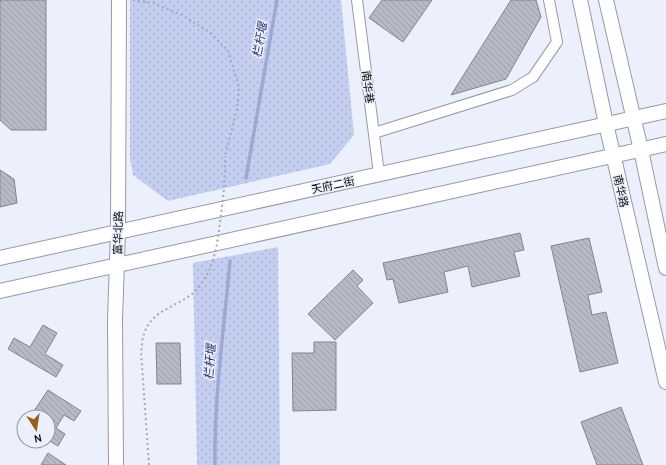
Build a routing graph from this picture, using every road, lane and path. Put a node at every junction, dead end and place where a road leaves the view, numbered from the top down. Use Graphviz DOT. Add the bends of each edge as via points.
graph roads {
  1 [pos="119,0"];
  2 [pos="133,0"];
  3 [pos="357,0"];
  4 [pos="549,0"];
  5 [pos="580,0"];
  6 [pos="606,0"];
  7 [pos="666,111"];
  8 [pos="634,118"];
  9 [pos="606,124"];
  10 [pos="374,133"];
  11 [pos="666,144"];
  12 [pos="641,150"];
  13 [pos="613,156"];
  14 [pos="379,174"];
  15 [pos="118,232"];
  16 [pos="0,258"];
  17 [pos="118,265"];
  18 [pos="666,268"];
  19 [pos="0,291"];
  20 [pos="666,382"];
  21 [pos="116,465"];
  22 [pos="149,465"];
  1 -- 15 [label="main road, 富华北路"];
  2 -- 22 [label="path, bridge" via="153,3 182,15 212,34 228,51 240,87 225,156 217,248 211,268 200,287 152,319 144,334 141,352"];
  3 -- 10 [label="street, 南华巷"];
  4 -- 10 [label="street" via="557,42 533,77 512,90"];
  5 -- 9 [label="main road, 南华路"];
  6 -- 8 [label="main road"];
  7 -- 8 [label="main road, 天府二街"];
  8 -- 9 [label="main road, 天府二街"];
  8 -- 12 [label="main road"];
  9 -- 13 [label="main road, 南华路"];
  9 -- 14 [label="main road, 天府二街"];
  10 -- 14 [label="street, 南华巷"];
  11 -- 12 [label="main road"];
  12 -- 13 [label="main road"];
  12 -- 18 [label="main road"];
  13 -- 17 [label="main road"];
  13 -- 20 [label="main road, 南华路"];
  14 -- 15 [label="main road, 天府二街"];
  15 -- 16 [label="main road, 天府二街"];
  15 -- 17 [label="main road, 富华北路"];
  17 -- 19 [label="main road"];
  17 -- 21 [label="main road, 富华北路" via="115,319"];
}
